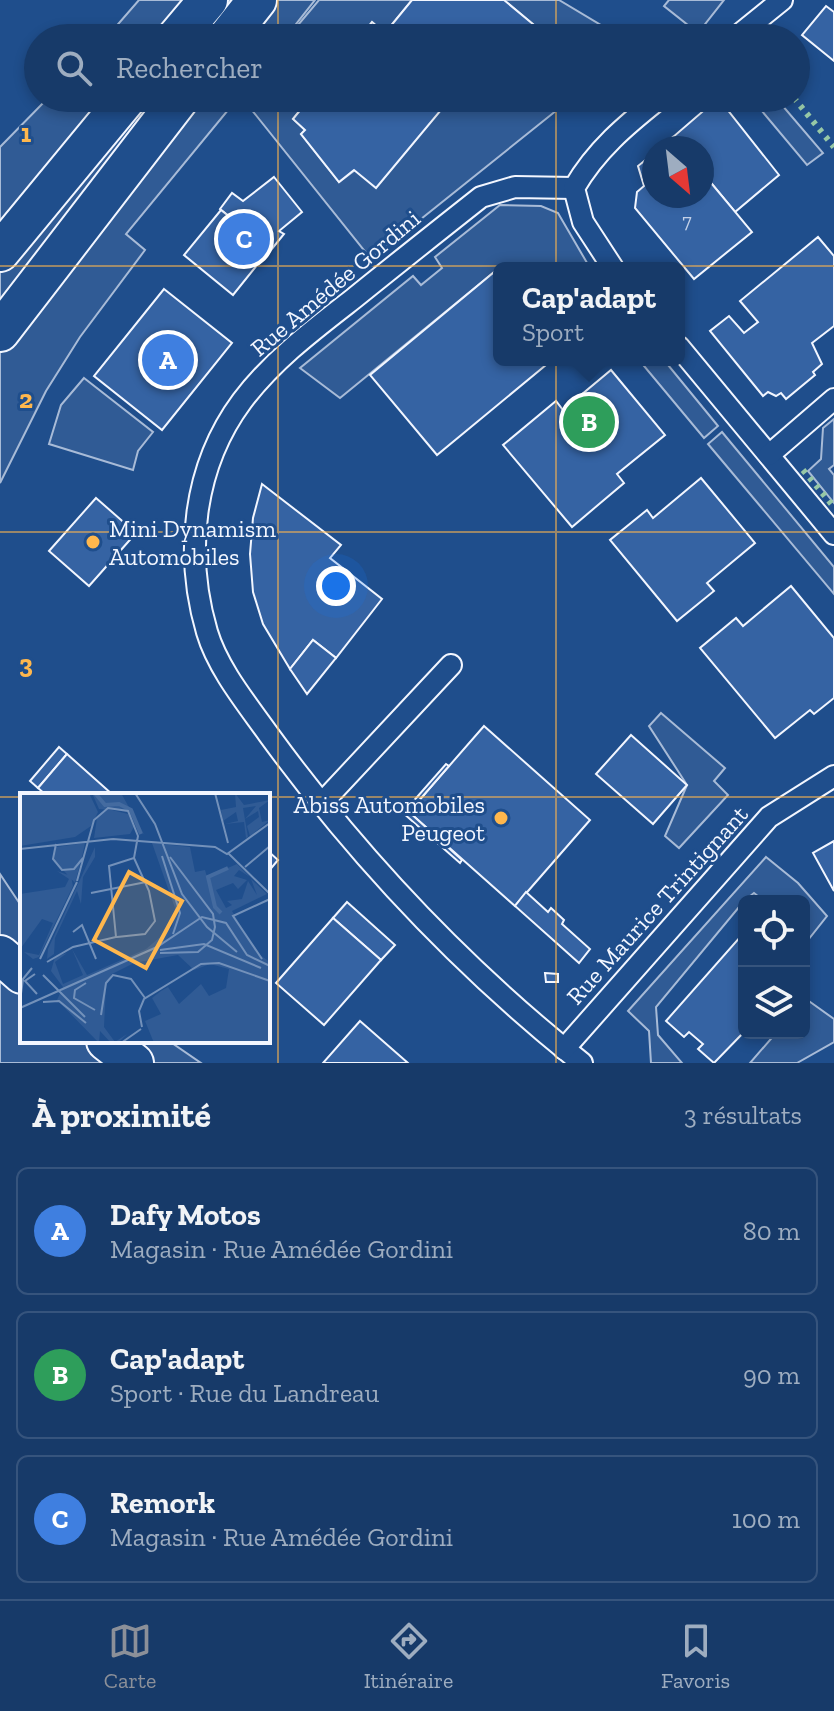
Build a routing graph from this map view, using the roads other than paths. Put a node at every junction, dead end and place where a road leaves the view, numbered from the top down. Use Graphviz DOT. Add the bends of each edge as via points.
graph roads {
  1 [pos="208,0"];
  2 [pos="257,0"];
  3 [pos="782,0"];
  4 [pos="188,24"];
  5 [pos="238,24"];
  6 [pos="752,24"];
  7 [pos="115,112"];
  8 [pos="169,112"];
  9 [pos="642,112"];
  10 [pos="70,166"];
  11 [pos="574,188"];
  12 [pos="0,218"];
  13 [pos="0,252"];
  14 [pos="609,262"];
  15 [pos="0,332"];
  16 [pos="685,354"];
  17 [pos="834,399"];
  18 [pos="769,455"];
  19 [pos="834,534"];
  20 [pos="451,665"];
  21 [pos="834,776"];
  22 [pos="321,804"];
  23 [pos="0,955"];
  24 [pos="20,972"];
  25 [pos="109,1043"];
  26 [pos="564,1049"];
  27 [pos="134,1063"];
  28 [pos="582,1063"];
  1 -- 4 [label="highway"];
  2 -- 5 [label="highway"];
  3 -- 6 [label="street"];
  7 -- 10 [label="highway"];
  8 -- 15 [label="highway"];
  9 -- 11 [label="street" via="590,161"];
  10 -- 12 [label="highway" via="29,188"];
  10 -- 13 [label="highway"];
  11 -- 14 [label="street" via="583,222"];
  11 -- 22 [label="street, Rue Amédée Gordini" via="515,187 481,197 279,357 241,403 211,456 195,516 195,575 207,634 235,688"];
  16 -- 18 [label="street"];
  17 -- 18 [label="street"];
  18 -- 19 [label="street"];
  20 -- 22 [label="street"];
  21 -- 26 [label="street, Rue Maurice Trintignant" via="769,817"];
  22 -- 26 [label="street, Rue Amédée Gordini" via="469,965"];
  23 -- 24 [label="highway"];
  25 -- 27 [label="highway"];
  26 -- 28 [label="street, Rue Amédée Gordini"];
}
